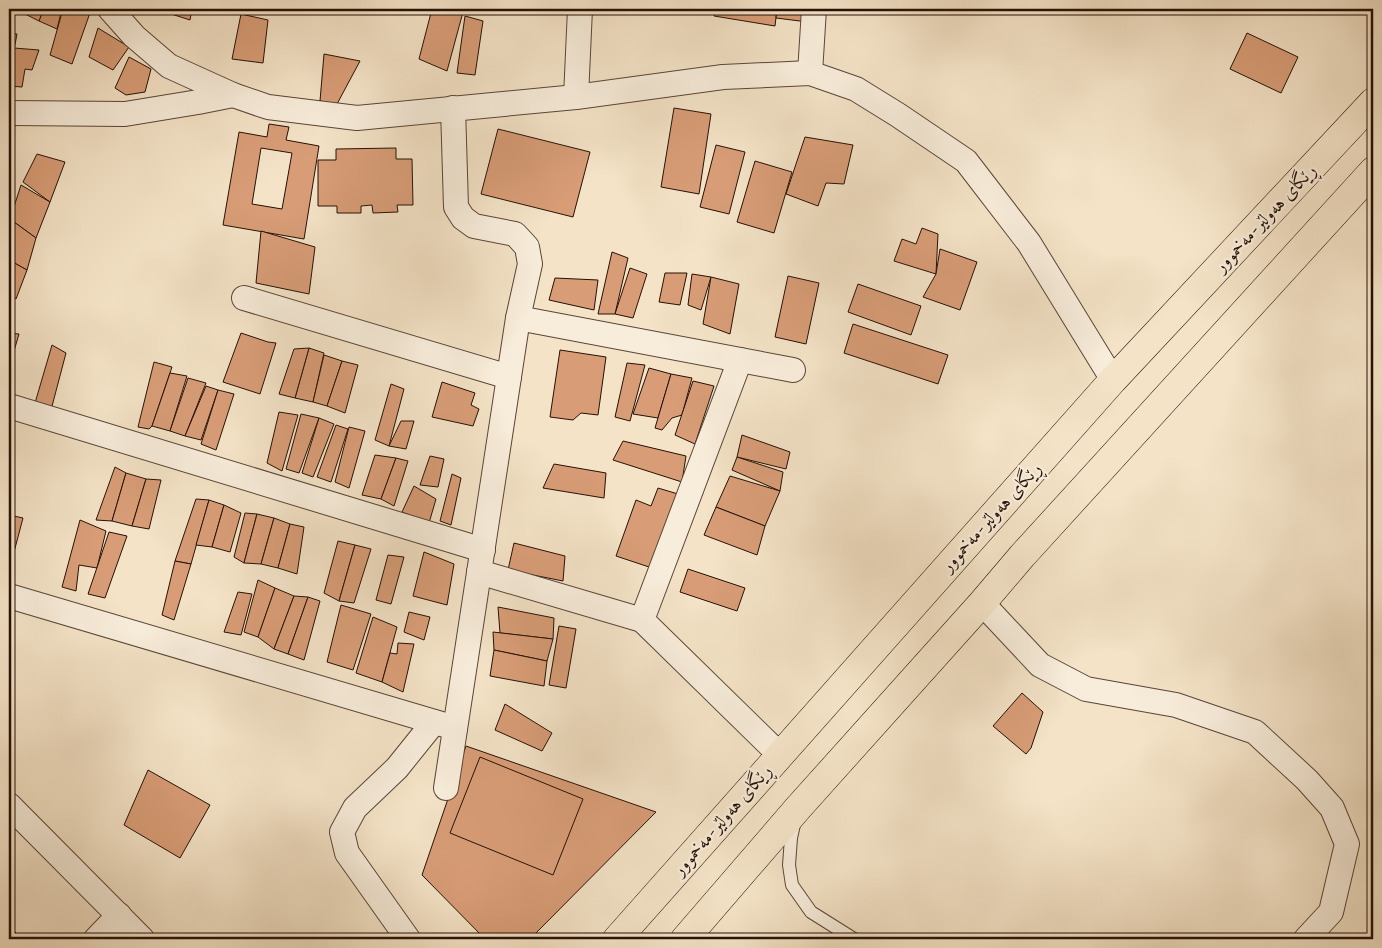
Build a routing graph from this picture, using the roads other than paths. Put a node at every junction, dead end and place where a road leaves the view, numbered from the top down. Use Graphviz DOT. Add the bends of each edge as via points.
graph roads {
  1 [pos="110,9"];
  2 [pos="580,9"];
  3 [pos="814,9"];
  4 [pos="810,73"];
  5 [pos="233,95"];
  6 [pos="576,97"];
  7 [pos="1373,102"];
  8 [pos="453,108"];
  9 [pos="11,119"];
  10 [pos="1373,171"];
  11 [pos="244,298"];
  12 [pos="518,318"];
  13 [pos="740,360"];
  14 [pos="793,370"];
  15 [pos="509,377"];
  16 [pos="1113,380"];
  17 [pos="9,406"];
  18 [pos="483,550"];
  19 [pos="479,572"];
  20 [pos="9,596"];
  21 [pos="982,604"];
  22 [pos="642,620"];
  23 [pos="445,725"];
  24 [pos="780,755"];
  25 [pos="446,788"];
  26 [pos="9,805"];
  27 [pos="798,808"];
  28 [pos="119,915"];
  29 [pos="96,939"];
  30 [pos="142,939"];
  31 [pos="408,939"];
  32 [pos="617,939"];
  33 [pos="686,939"];
  34 [pos="854,939"];
  35 [pos="1306,939"];
  1 -- 5 [label="street" via="134,36 169,66"];
  2 -- 6 [label="street"];
  3 -- 4 [label="street"];
  4 -- 6 [label="street" via="723,77"];
  4 -- 16 [label="street" via="856,89 966,161 1029,243"];
  5 -- 8 [label="street" via="268,107 356,118"];
  5 -- 9 [label="street" via="125,114"];
  6 -- 8 [label="street"];
  7 -- 16 [label="highway, ڕێگای هەولێر-مەخموور"];
  8 -- 12 [label="street" via="456,207 474,226 515,234 527,247 530,264"];
  10 -- 21 [label="highway"];
  11 -- 15 [label="street"];
  12 -- 13 [label="street"];
  12 -- 15 [label="street"];
  13 -- 14 [label="street"];
  13 -- 22 [label="street"];
  15 -- 18 [label="street"];
  16 -- 24 [label="highway, ڕێگای هەولێر-مەخموور"];
  17 -- 18 [label="street"];
  18 -- 19 [label="street"];
  19 -- 22 [label="street"];
  19 -- 23 [label="street"];
  20 -- 23 [label="street"];
  21 -- 27 [label="highway"];
  21 -- 35 [label="street" via="1040,665 1086,689 1176,706 1255,732 1307,780 1332,808 1347,844 1331,912"];
  22 -- 24 [label="street"];
  23 -- 25 [label="street"];
  23 -- 31 [label="street" via="355,808 342,832 347,854"];
  24 -- 32 [label="highway, ڕێگای هەولێر-مەخموور"];
  26 -- 28 [label="street"];
  27 -- 33 [label="highway"];
  27 -- 34 [label="lane" via="791,838 789,865 792,885 811,912"];
  28 -- 29 [label="street"];
  28 -- 30 [label="street"];
}
